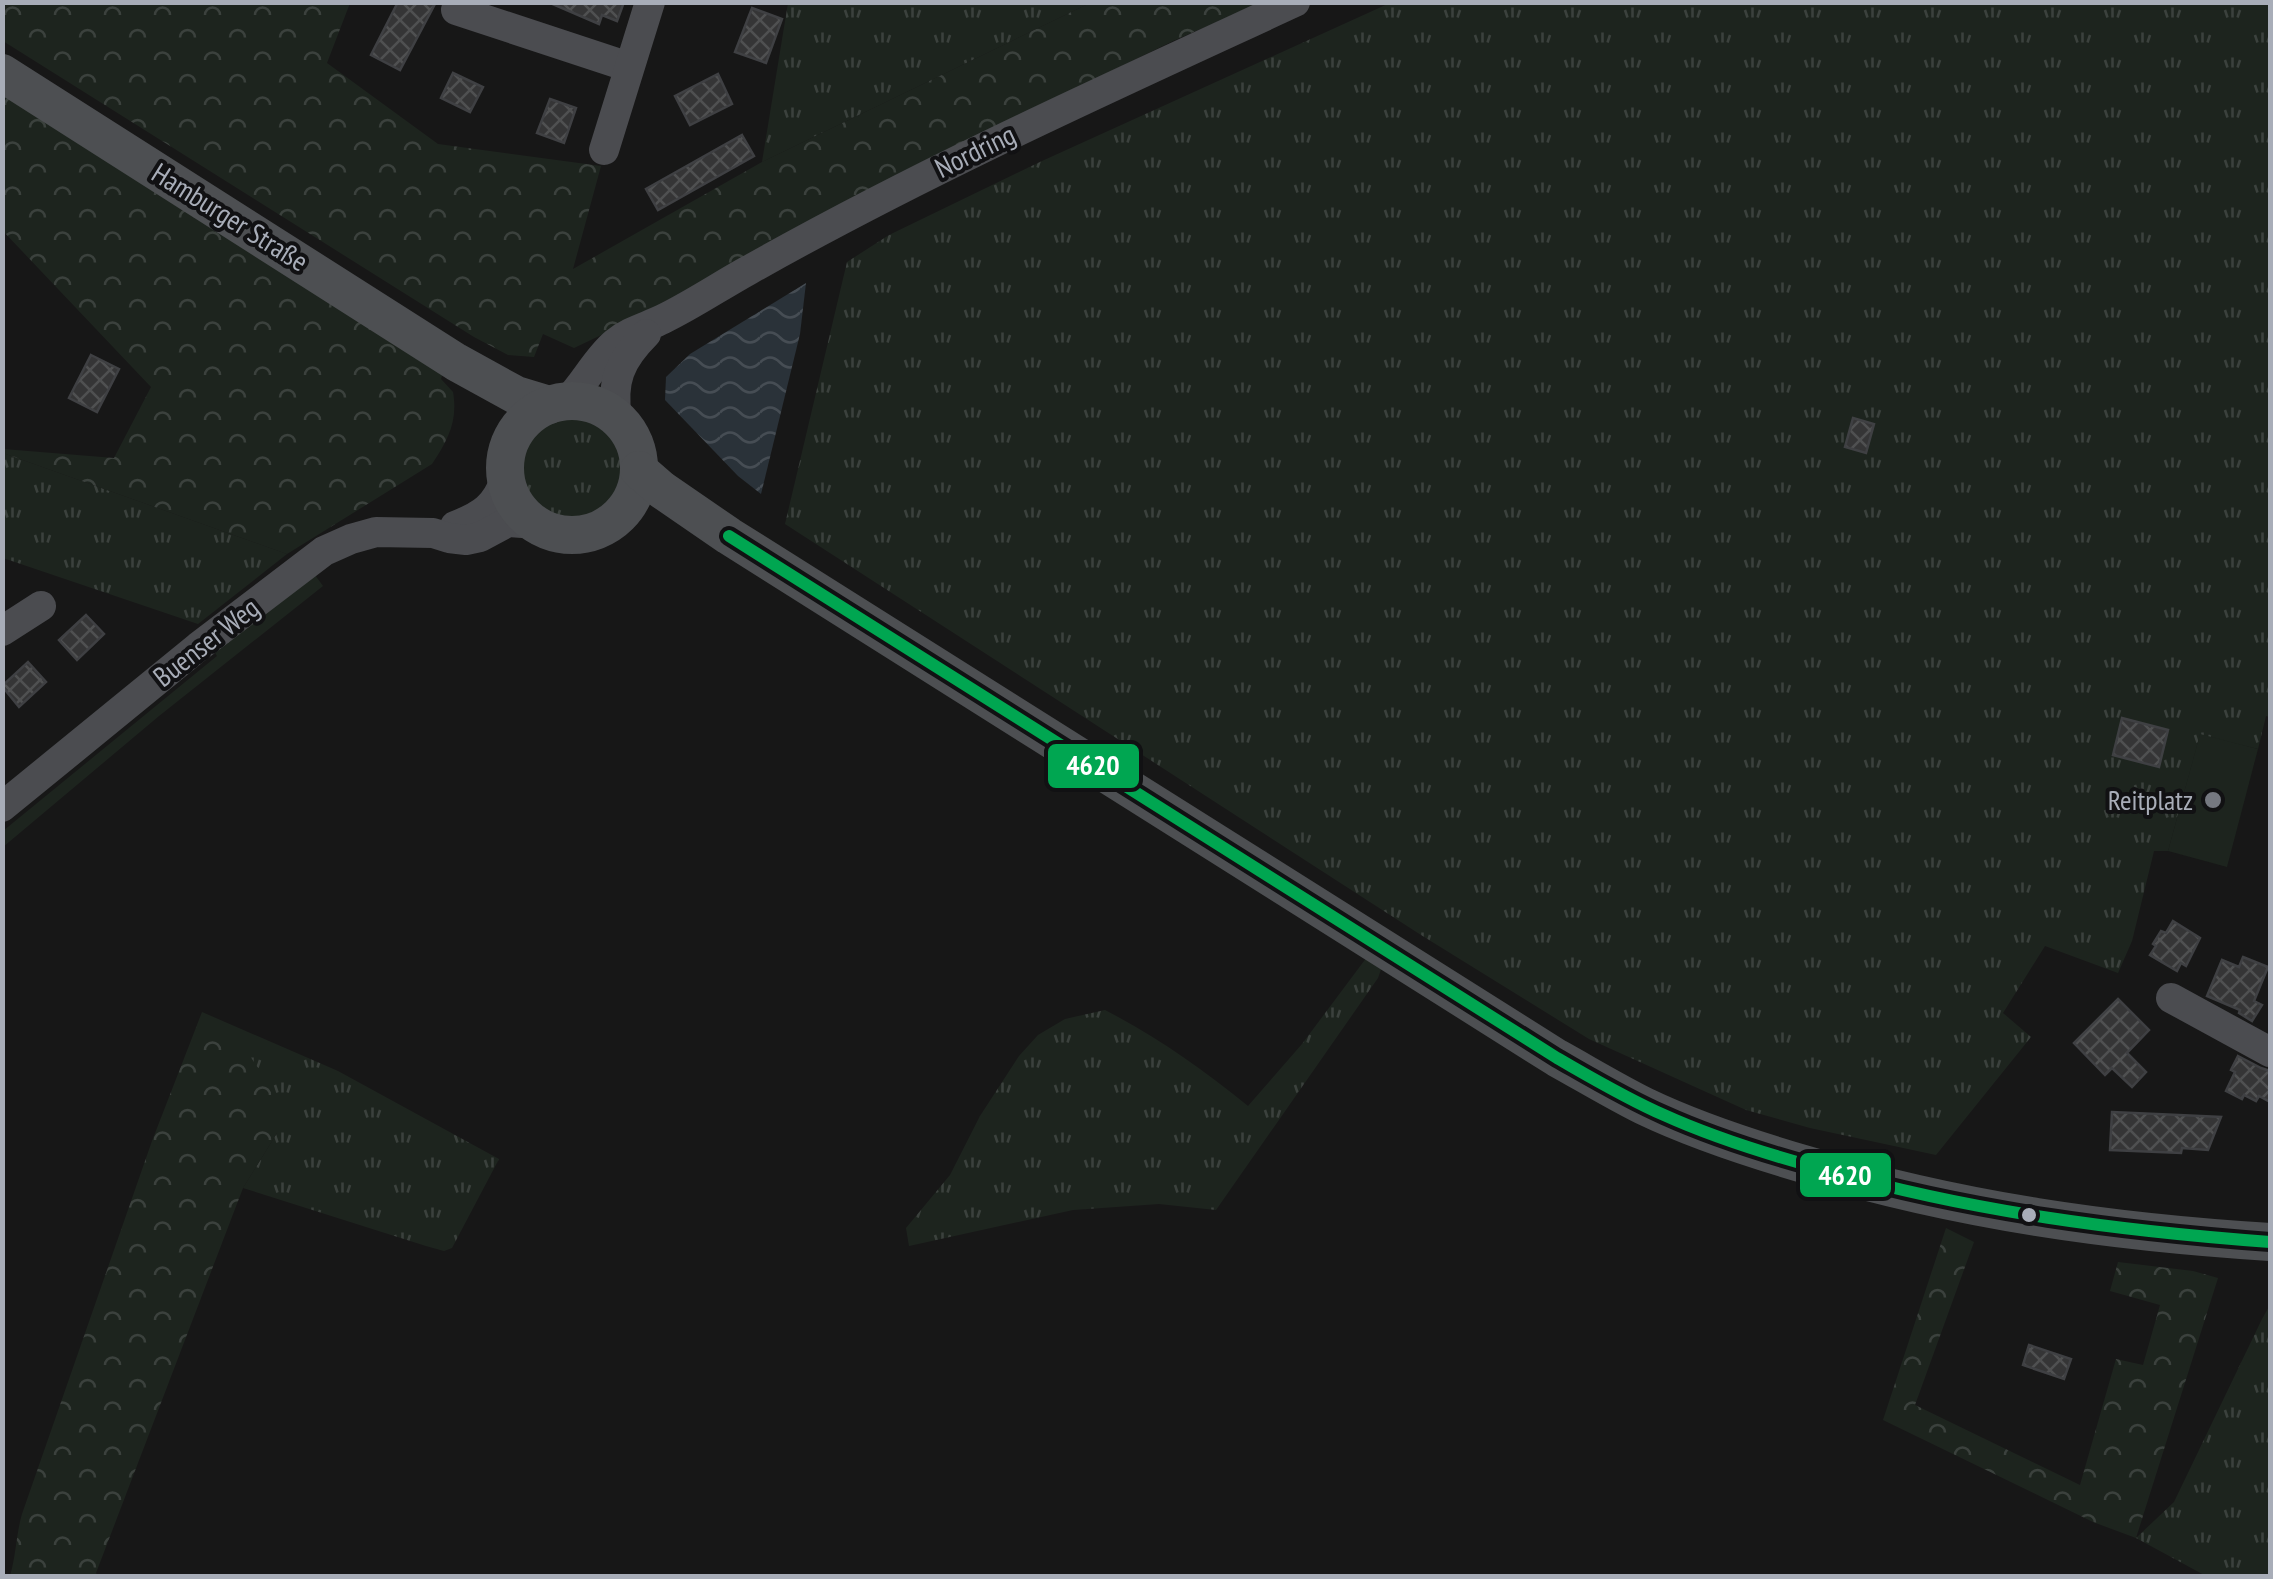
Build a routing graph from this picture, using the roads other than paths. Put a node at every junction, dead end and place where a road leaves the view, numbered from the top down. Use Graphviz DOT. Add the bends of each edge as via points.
graph roads {
  1 [pos="650,2"];
  2 [pos="1295,2"];
  3 [pos="456,10"];
  4 [pos="629,67"];
  5 [pos="2,73"];
  6 [pos="604,150"];
  7 [pos="664,319"];
  8 [pos="456,362"];
  9 [pos="558,403"];
  10 [pos="617,418"];
  11 [pos="512,440"];
  12 [pos="639,470"];
  13 [pos="506,478"];
  14 [pos="618,516"];
  15 [pos="536,524"];
  16 [pos="432,532"];
  17 [pos="729,536"];
  18 [pos="41,606"];
  19 [pos="2,631"];
  20 [pos="2,807"];
  21 [pos="2170,998"];
  22 [pos="2270,1052"];
  23 [pos="2270,1242"];
  1 -- 4 [label="street"];
  2 -- 7 [label="street, Nordring" via="900,188"];
  3 -- 4 [label="street"];
  4 -- 6 [label="street"];
  5 -- 8 [label="main road, Hamburger Straße"];
  7 -- 9 [label="street, Nordring" via="613,345"];
  7 -- 10 [label="street, Nordring" via="619,372"];
  8 -- 9 [label="main road, Hamburger Straße" via="510,392"];
  8 -- 11 [label="main road, Hamburger Straße" via="501,410"];
  9 -- 10 [label="main road" via="595,405"];
  9 -- 11 [label="main road" via="528,418"];
  10 -- 12 [label="main road" via="634,441"];
  11 -- 13 [label="main road"];
  12 -- 14 [label="main road"];
  12 -- 17 [label="main road"];
  13 -- 15 [label="main road" via="515,502"];
  13 -- 16 [label="street, Buenser Weg" via="487,510"];
  14 -- 15 [label="main road" via="579,534"];
  14 -- 17 [label="main road" via="651,511"];
  15 -- 16 [label="street, Buenser Weg" via="508,522 466,540"];
  16 -- 20 [label="street, Buenser Weg" via="376,532 324,550"];
  17 -- 23 [label="main road" via="1557,1058 1642,1105 1787,1159 1987,1210"];
  18 -- 19 [label="street"];
  21 -- 22 [label="street"];
}
